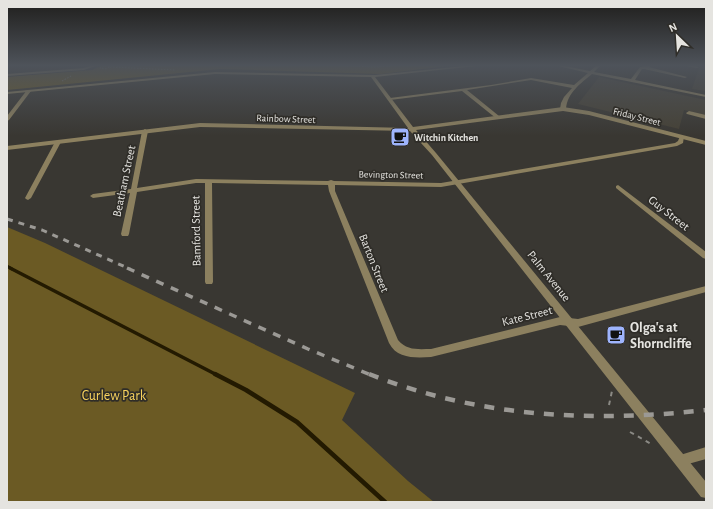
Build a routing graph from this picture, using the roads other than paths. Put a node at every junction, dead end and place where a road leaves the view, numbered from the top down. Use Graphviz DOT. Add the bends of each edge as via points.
graph roads {
  1 [pos="51,89"];
  2 [pos="382,89"];
  3 [pos="472,89"];
  4 [pos="575,89"];
  5 [pos="670,89"];
  6 [pos="464,90"];
  7 [pos="29,91"];
  8 [pos="7,93"];
  9 [pos="706,96"];
  10 [pos="390,99"];
  11 [pos="564,109"];
  12 [pos="689,113"];
  13 [pos="496,117"];
  14 [pos="706,117"];
  15 [pos="7,118"];
  16 [pos="411,129"];
  17 [pos="145,131"];
  18 [pos="682,137"];
  19 [pos="58,142"];
  20 [pos="706,142"];
  21 [pos="7,148"];
  22 [pos="209,181"];
  23 [pos="331,182"];
  24 [pos="456,182"];
  25 [pos="618,187"];
  26 [pos="133,189"];
  27 [pos="93,196"];
  28 [pos="28,198"];
  29 [pos="125,234"];
  30 [pos="706,256"];
  31 [pos="209,282"];
  32 [pos="706,289"];
  33 [pos="569,322"];
  34 [pos="401,350"];
  35 [pos="706,453"];
  36 [pos="681,460"];
  37 [pos="706,492"];
  1 -- 7 [label="street"];
  2 -- 10 [label="street, Palm Avenue"];
  3 -- 6 [label="street"];
  4 -- 11 [label="street" via="563,103"];
  5 -- 9 [label="street"];
  6 -- 10 [label="street"];
  6 -- 13 [label="street"];
  7 -- 8 [label="street"];
  7 -- 15 [label="street"];
  10 -- 16 [label="street, Palm Avenue"];
  11 -- 13 [label="street, Rainbow Street"];
  11 -- 18 [label="street, Friday Street"];
  12 -- 14 [label="street"];
  13 -- 16 [label="street, Rainbow Street"];
  16 -- 17 [label="street, Rainbow Street" via="212,125"];
  16 -- 24 [label="street, Palm Avenue"];
  17 -- 19 [label="street, Rainbow Street"];
  17 -- 26 [label="street, Beatham Street"];
  18 -- 20 [label="street, Friday Street"];
  18 -- 24 [label="street, Bevington Street" via="681,142 675,144"];
  19 -- 21 [label="street, Rainbow Street"];
  19 -- 28 [label="street"];
  22 -- 23 [label="street, Bevington Street"];
  22 -- 26 [label="street, Bevington Street"];
  22 -- 31 [label="street, Bamford Street"];
  23 -- 24 [label="street, Bevington Street" via="434,185"];
  23 -- 34 [label="street, Barton Street" via="392,338"];
  24 -- 33 [label="street, Palm Avenue"];
  25 -- 30 [label="street, Guy Street"];
  26 -- 27 [label="street, Bevington Street"];
  26 -- 29 [label="street, Beatham Street"];
  32 -- 33 [label="street, Kate Street" via="578,323"];
  33 -- 34 [label="street, Kate Street" via="560,321 431,353"];
  33 -- 36 [label="street, Palm Avenue"];
  35 -- 36 [label="street"];
  36 -- 37 [label="street, Palm Avenue"];
}
